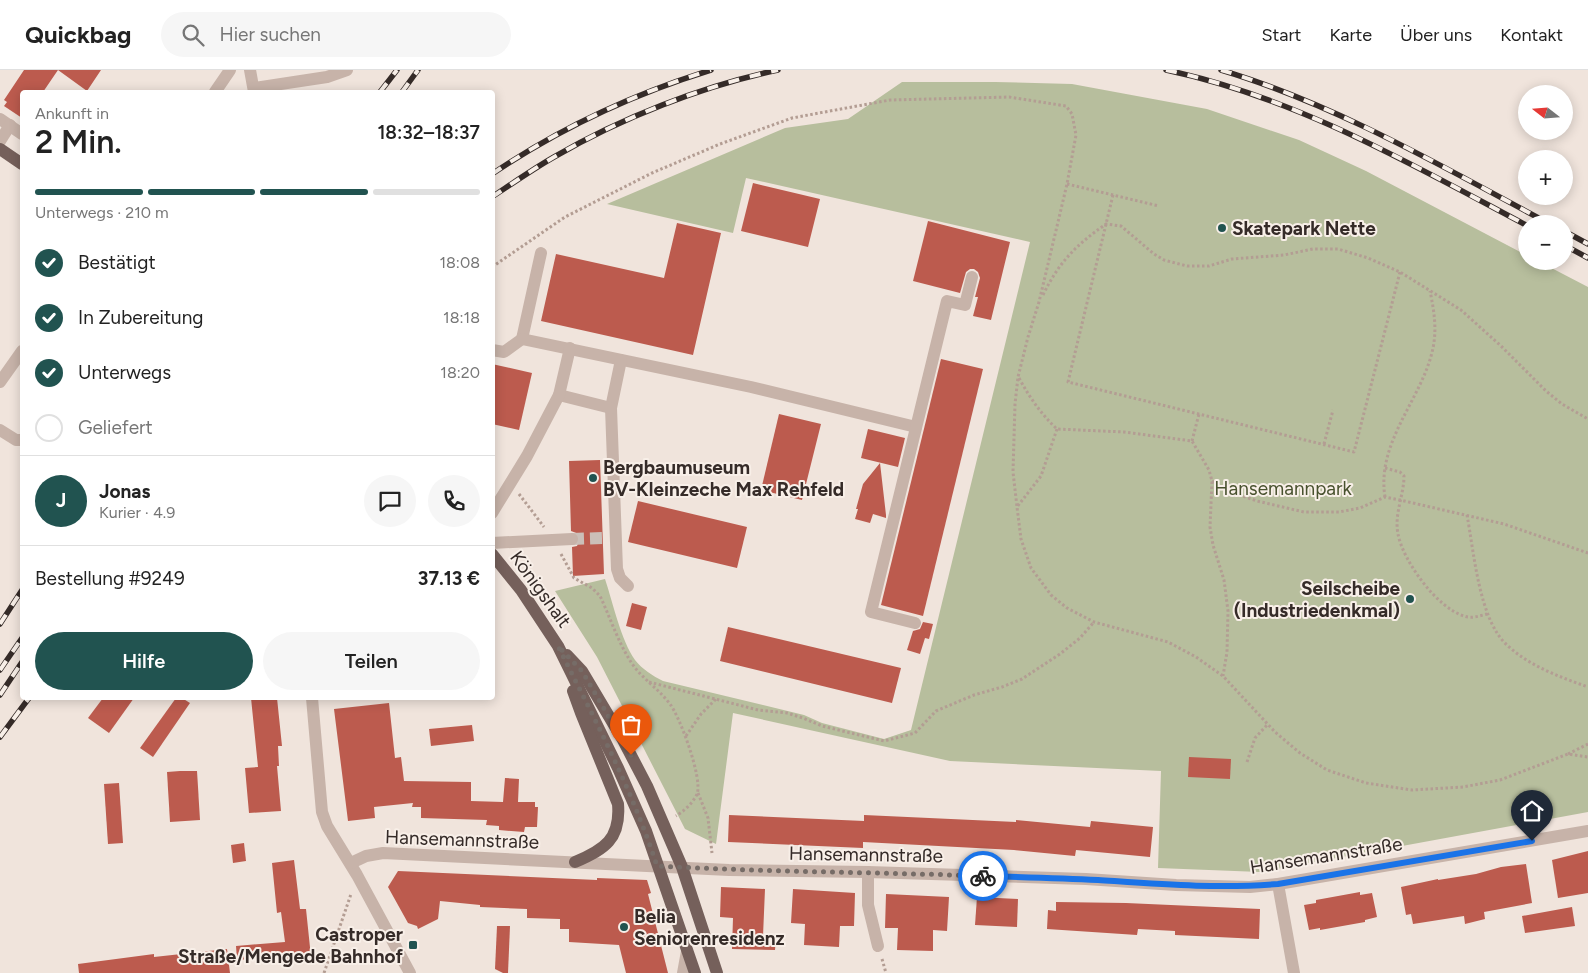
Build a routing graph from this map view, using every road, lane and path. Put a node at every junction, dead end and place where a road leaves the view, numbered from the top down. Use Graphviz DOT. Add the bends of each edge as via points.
graph roads {
  1 [pos="230,70"];
  2 [pos="250,70"];
  3 [pos="347,70"];
  4 [pos="216,90"];
  5 [pos="254,90"];
  6 [pos="5,122"];
  7 [pos="20,133"];
  8 [pos="0,141"];
  9 [pos="0,149"];
  10 [pos="20,163"];
  11 [pos="1067,184"];
  12 [pos="1113,195"];
  13 [pos="1159,206"];
  14 [pos="1106,224"];
  15 [pos="541,253"];
  16 [pos="495,265"];
  17 [pos="1400,272"];
  18 [pos="972,277"];
  19 [pos="1430,290"];
  20 [pos="1039,302"];
  21 [pos="522,338"];
  22 [pos="570,348"];
  23 [pos="495,350"];
  24 [pos="20,355"];
  25 [pos="621,360"];
  26 [pos="1018,377"];
  27 [pos="0,382"];
  28 [pos="559,395"];
  29 [pos="611,408"];
  30 [pos="1333,410"];
  31 [pos="1199,414"];
  32 [pos="1588,419"];
  33 [pos="916,427"];
  34 [pos="1057,429"];
  35 [pos="0,430"];
  36 [pos="20,440"];
  37 [pos="1192,441"];
  38 [pos="1324,444"];
  39 [pos="1385,468"];
  40 [pos="1212,481"];
  41 [pos="507,487"];
  42 [pos="1385,497"];
  43 [pos="1400,500"];
  44 [pos="1017,507"];
  45 [pos="495,508"];
  46 [pos="1467,515"];
  47 [pos="572,539"];
  48 [pos="557,540"];
  49 [pos="495,543"];
  50 [pos="1588,553"];
  51 [pos="495,558"];
  52 [pos="628,586"];
  53 [pos="1487,614"];
  54 [pos="1094,622"];
  55 [pos="914,623"];
  56 [pos="558,646"];
  57 [pos="1223,676"];
  58 [pos="649,682"];
  59 [pos="1588,687"];
  60 [pos="716,699"];
  61 [pos="312,700"];
  62 [pos="1268,724"];
  63 [pos="686,737"];
  64 [pos="1588,744"];
  65 [pos="1568,754"];
  66 [pos="1588,757"];
  67 [pos="1247,762"];
  68 [pos="698,793"];
  69 [pos="676,817"];
  70 [pos="1588,831"];
  71 [pos="712,853"];
  72 [pos="575,862"];
  73 [pos="351,863"];
  74 [pos="657,866"];
  75 [pos="682,867"];
  76 [pos="868,872"];
  77 [pos="357,875"];
  78 [pos="1278,884"];
  79 [pos="878,946"];
  80 [pos="687,951"];
  81 [pos="404,971"];
  82 [pos="324,973"];
  83 [pos="684,973"];
  84 [pos="695,973"];
  85 [pos="718,973"];
  86 [pos="1294,973"];
  1 -- 4 [label="street"];
  2 -- 5 [label="street"];
  3 -- 5 [label="street" via="328,77"];
  6 -- 7 [label="street"];
  6 -- 8 [label="street"];
  9 -- 10 [label="main road"];
  11 -- 12 [label="path"];
  11 -- 16 [label="path" via="1076,135 1072,114 1066,106 1009,97 890,100 792,118 652,172 565,217"];
  11 -- 20 [label="path"];
  12 -- 13 [label="path"];
  12 -- 14 [label="path"];
  14 -- 17 [label="path" via="1121,226 1164,260 1187,266 1209,266 1232,259 1313,249 1338,249"];
  14 -- 20 [label="path" via="1063,260"];
  14 -- 31 [label="path" via="1068,382"];
  15 -- 21 [label="street"];
  17 -- 19 [label="path"];
  17 -- 38 [label="path" via="1354,452"];
  18 -- 33 [label="street" via="965,305 947,301"];
  19 -- 32 [label="path" via="1461,310 1562,404"];
  19 -- 39 [label="path" via="1435,320 1433,349 1397,430"];
  20 -- 26 [label="path"];
  21 -- 22 [label="street"];
  21 -- 23 [label="street" via="504,352"];
  22 -- 25 [label="street"];
  22 -- 28 [label="street"];
  24 -- 27 [label="street"];
  25 -- 29 [label="street"];
  25 -- 33 [label="street" via="752,387"];
  26 -- 34 [label="path" via="1033,403"];
  26 -- 44 [label="path" via="1012,472"];
  28 -- 29 [label="street"];
  28 -- 41 [label="street"];
  29 -- 52 [label="street" via="609,538 620,578"];
  30 -- 38 [label="path"];
  31 -- 37 [label="path"];
  31 -- 38 [label="path"];
  33 -- 55 [label="street" via="871,612"];
  34 -- 37 [label="path" via="1124,432"];
  34 -- 44 [label="path" via="1041,476"];
  35 -- 36 [label="street"];
  37 -- 40 [label="path"];
  39 -- 42 [label="path"];
  39 -- 43 [label="path" via="1404,476"];
  40 -- 42 [label="path" via="1257,501 1304,512 1350,511"];
  40 -- 57 [label="path" via="1210,528 1224,580 1228,611"];
  41 -- 45 [label="street"];
  41 -- 48 [label="path" via="518,494"];
  42 -- 43 [label="path"];
  43 -- 46 [label="path"];
  43 -- 53 [label="path" via="1398,534 1418,574 1440,600 1457,613 1470,618"];
  44 -- 54 [label="path" via="1021,540 1031,568 1050,595"];
  46 -- 50 [label="path"];
  46 -- 53 [label="path"];
  47 -- 48 [label="street"];
  48 -- 49 [label="street"];
  48 -- 58 [label="path" via="569,571 600,596 628,657"];
  51 -- 56 [label="main road, Königshalt" via="522,590"];
  53 -- 59 [label="path" via="1500,638 1514,651 1545,670"];
  54 -- 57 [label="path" via="1168,642"];
  54 -- 60 [label="path" via="1060,654 1022,678 936,711 915,733 884,741 822,726 786,713 758,710"];
  56 -- 72 [label="main road" via="618,804 618,824 609,842"];
  56 -- 74 [label="main road, Königshalt" via="618,768 646,831"];
  56 -- 75 [label="main road, Königshalt" via="582,671 623,740"];
  57 -- 62 [label="path"];
  58 -- 60 [label="path"];
  58 -- 63 [label="path" via="671,705"];
  60 -- 63 [label="path"];
  61 -- 73 [label="street" via="322,812 327,826"];
  62 -- 65 [label="path" via="1300,753 1327,770 1366,783 1412,790 1463,787 1500,780"];
  62 -- 67 [label="path" via="1255,738"];
  63 -- 68 [label="path" via="698,781"];
  64 -- 65 [label="path"];
  65 -- 66 [label="path"];
  68 -- 69 [label="path"];
  68 -- 71 [label="path" via="708,818"];
  70 -- 78 [label="street, Hansemannstraße"];
  72 -- 73 [label="street, Hansemannstraße" via="383,853"];
  72 -- 74 [label="street, Hansemannstraße"];
  73 -- 77 [label="street"];
  74 -- 75 [label="street, Hansemannstraße"];
  74 -- 80 [label="main road, Königshalt"];
  75 -- 76 [label="street, Hansemannstraße"];
  75 -- 85 [label="main road, Königshalt"];
  76 -- 78 [label="street, Hansemannstraße" via="1176,885 1250,887"];
  76 -- 79 [label="street" via="868,905"];
  77 -- 81 [label="street"];
  77 -- 82 [label="path"];
  78 -- 86 [label="street"];
  80 -- 83 [label="street"];
  80 -- 84 [label="main road, Königshalt"];
}
